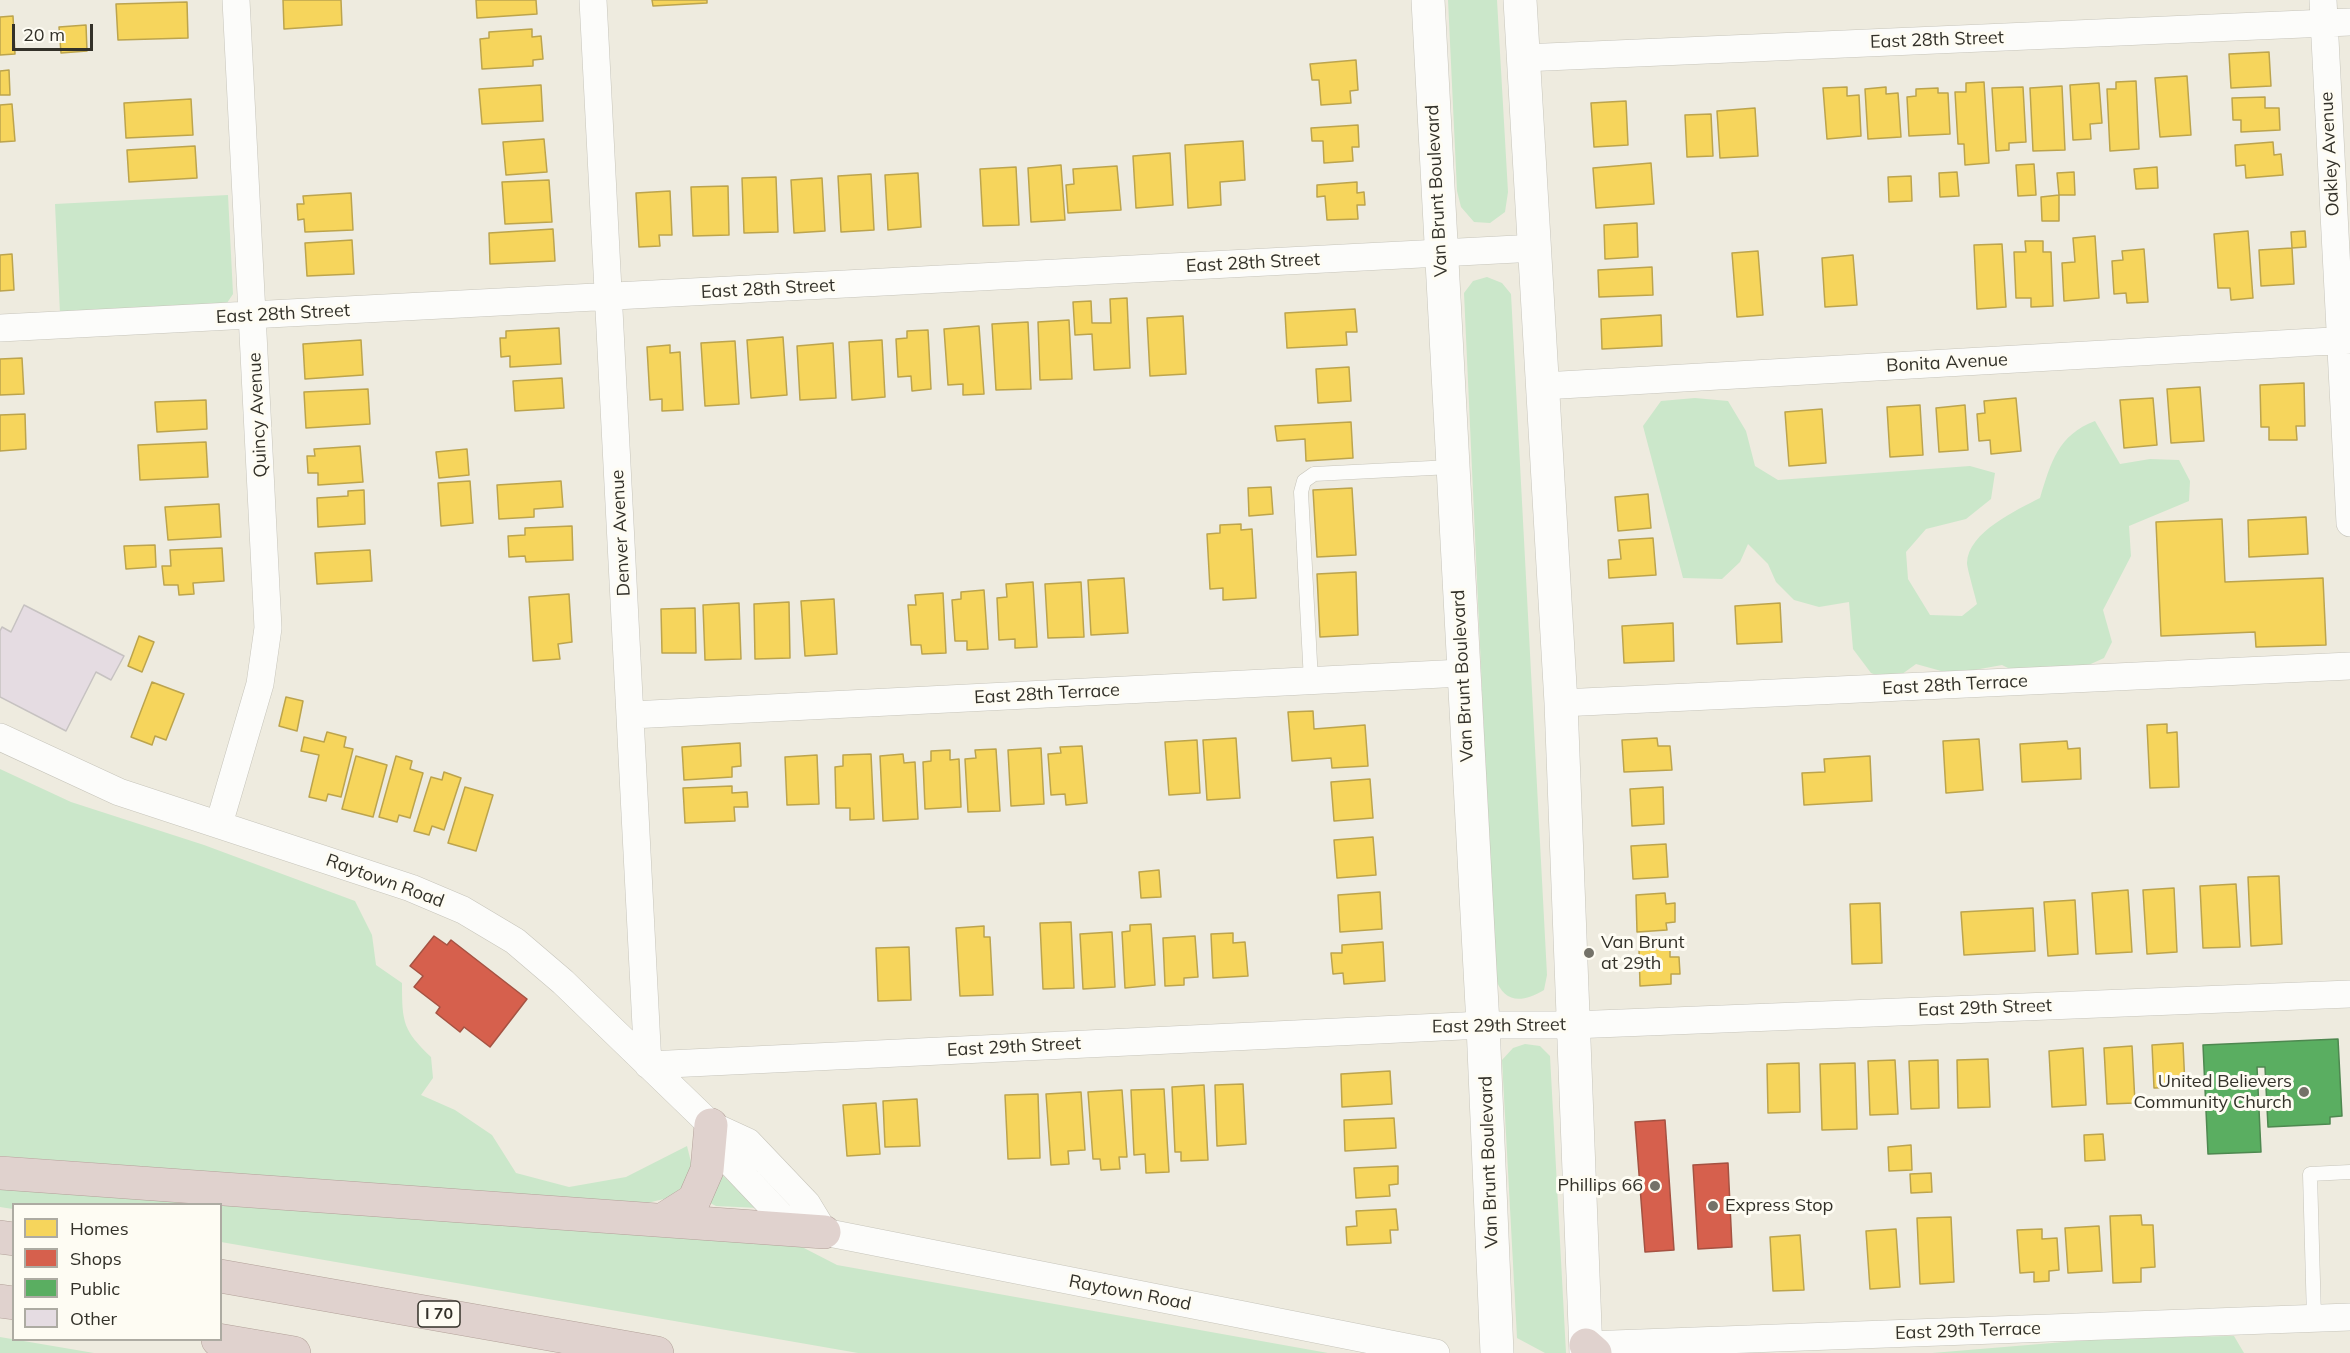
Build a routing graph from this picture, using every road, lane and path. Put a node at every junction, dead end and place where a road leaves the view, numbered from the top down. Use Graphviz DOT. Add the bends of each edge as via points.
graph roads {
  1 [pos="236,0"];
  2 [pos="593,0"];
  3 [pos="1428,0"];
  4 [pos="1520,0"];
  5 [pos="2332,15"];
  6 [pos="1523,58"];
  7 [pos="1536,248"];
  8 [pos="1440,253"];
  9 [pos="607,298"];
  10 [pos="253,316"];
  11 [pos="0,328"];
  12 [pos="2344,340"];
  13 [pos="1543,386"];
  14 [pos="1451,467"];
  15 [pos="2350,523"];
  16 [pos="2350,666"];
  17 [pos="1462,673"];
  18 [pos="1311,681"];
  19 [pos="1561,703"];
  20 [pos="631,715"];
  21 [pos="0,736"];
  22 [pos="219,824"];
  23 [pos="2350,994"];
  24 [pos="1483,1025"];
  25 [pos="1572,1025"];
  26 [pos="648,1065"];
  27 [pos="711,1125"];
  28 [pos="2350,1172"];
  29 [pos="0,1173"];
  30 [pos="664,1219"];
  31 [pos="824,1232"];
  32 [pos="222,1276"];
  33 [pos="2350,1317"];
  34 [pos="2314,1318"];
  35 [pos="222,1341"];
  36 [pos="1589,1350"];
  37 [pos="294,1353"];
  38 [pos="657,1353"];
  39 [pos="1436,1353"];
  40 [pos="1497,1353"];
  1 -- 10 [label="street, Quincy Avenue"];
  2 -- 9 [label="street, Denver Avenue"];
  3 -- 8 [label="main road, Van Brunt Boulevard"];
  4 -- 6 [label="main road"];
  5 -- 6 [label="street, East 28th Street"];
  5 -- 12 [label="street, Oakley Avenue"];
  6 -- 7 [label="main road"];
  7 -- 8 [label="street, East 28th Street"];
  7 -- 13 [label="main road"];
  8 -- 9 [label="street, East 28th Street"];
  8 -- 14 [label="main road, Van Brunt Boulevard"];
  9 -- 10 [label="street, East 28th Street"];
  9 -- 20 [label="street, Denver Avenue"];
  10 -- 11 [label="street, East 28th Street"];
  10 -- 22 [label="street, Quincy Avenue" via="268,628 260,684"];
  12 -- 13 [label="street, Bonita Avenue"];
  12 -- 15 [label="street, Oakley Avenue"];
  13 -- 19 [label="main road"];
  14 -- 17 [label="main road, Van Brunt Boulevard"];
  14 -- 18 [label="lane" via="1314,474 1304,481 1300,492"];
  16 -- 19 [label="street, East 28th Terrace"];
  17 -- 18 [label="street, East 28th Terrace"];
  17 -- 24 [label="main road, Van Brunt Boulevard"];
  18 -- 20 [label="street, East 28th Terrace"];
  19 -- 25 [label="main road"];
  20 -- 26 [label="street, Denver Avenue"];
  21 -- 22 [label="street, Raytown Road" via="119,792"];
  22 -- 26 [label="street, Raytown Road" via="411,888 464,910 515,941"];
  23 -- 25 [label="street, East 29th Street"];
  24 -- 25 [label="street, East 29th Street"];
  24 -- 26 [label="street, East 29th Street"];
  24 -- 40 [label="main road, Van Brunt Boulevard"];
  25 -- 36 [label="main road"];
  26 -- 27 [label="street, Raytown Road"];
  27 -- 30 [label="highway" via="707,1170 694,1200"];
  27 -- 31 [label="street, Raytown Road" via="728,1160 782,1217"];
  28 -- 34 [label="lane" via="2310,1174"];
  29 -- 30 [label="highway"];
  30 -- 31 [label="highway"];
  31 -- 39 [label="street, Raytown Road"];
  32 -- 38 [label="highway, I 70"];
  33 -- 34 [label="street, East 29th Terrace"];
  34 -- 36 [label="street, East 29th Terrace"];
  35 -- 37 [label="highway"];
}
